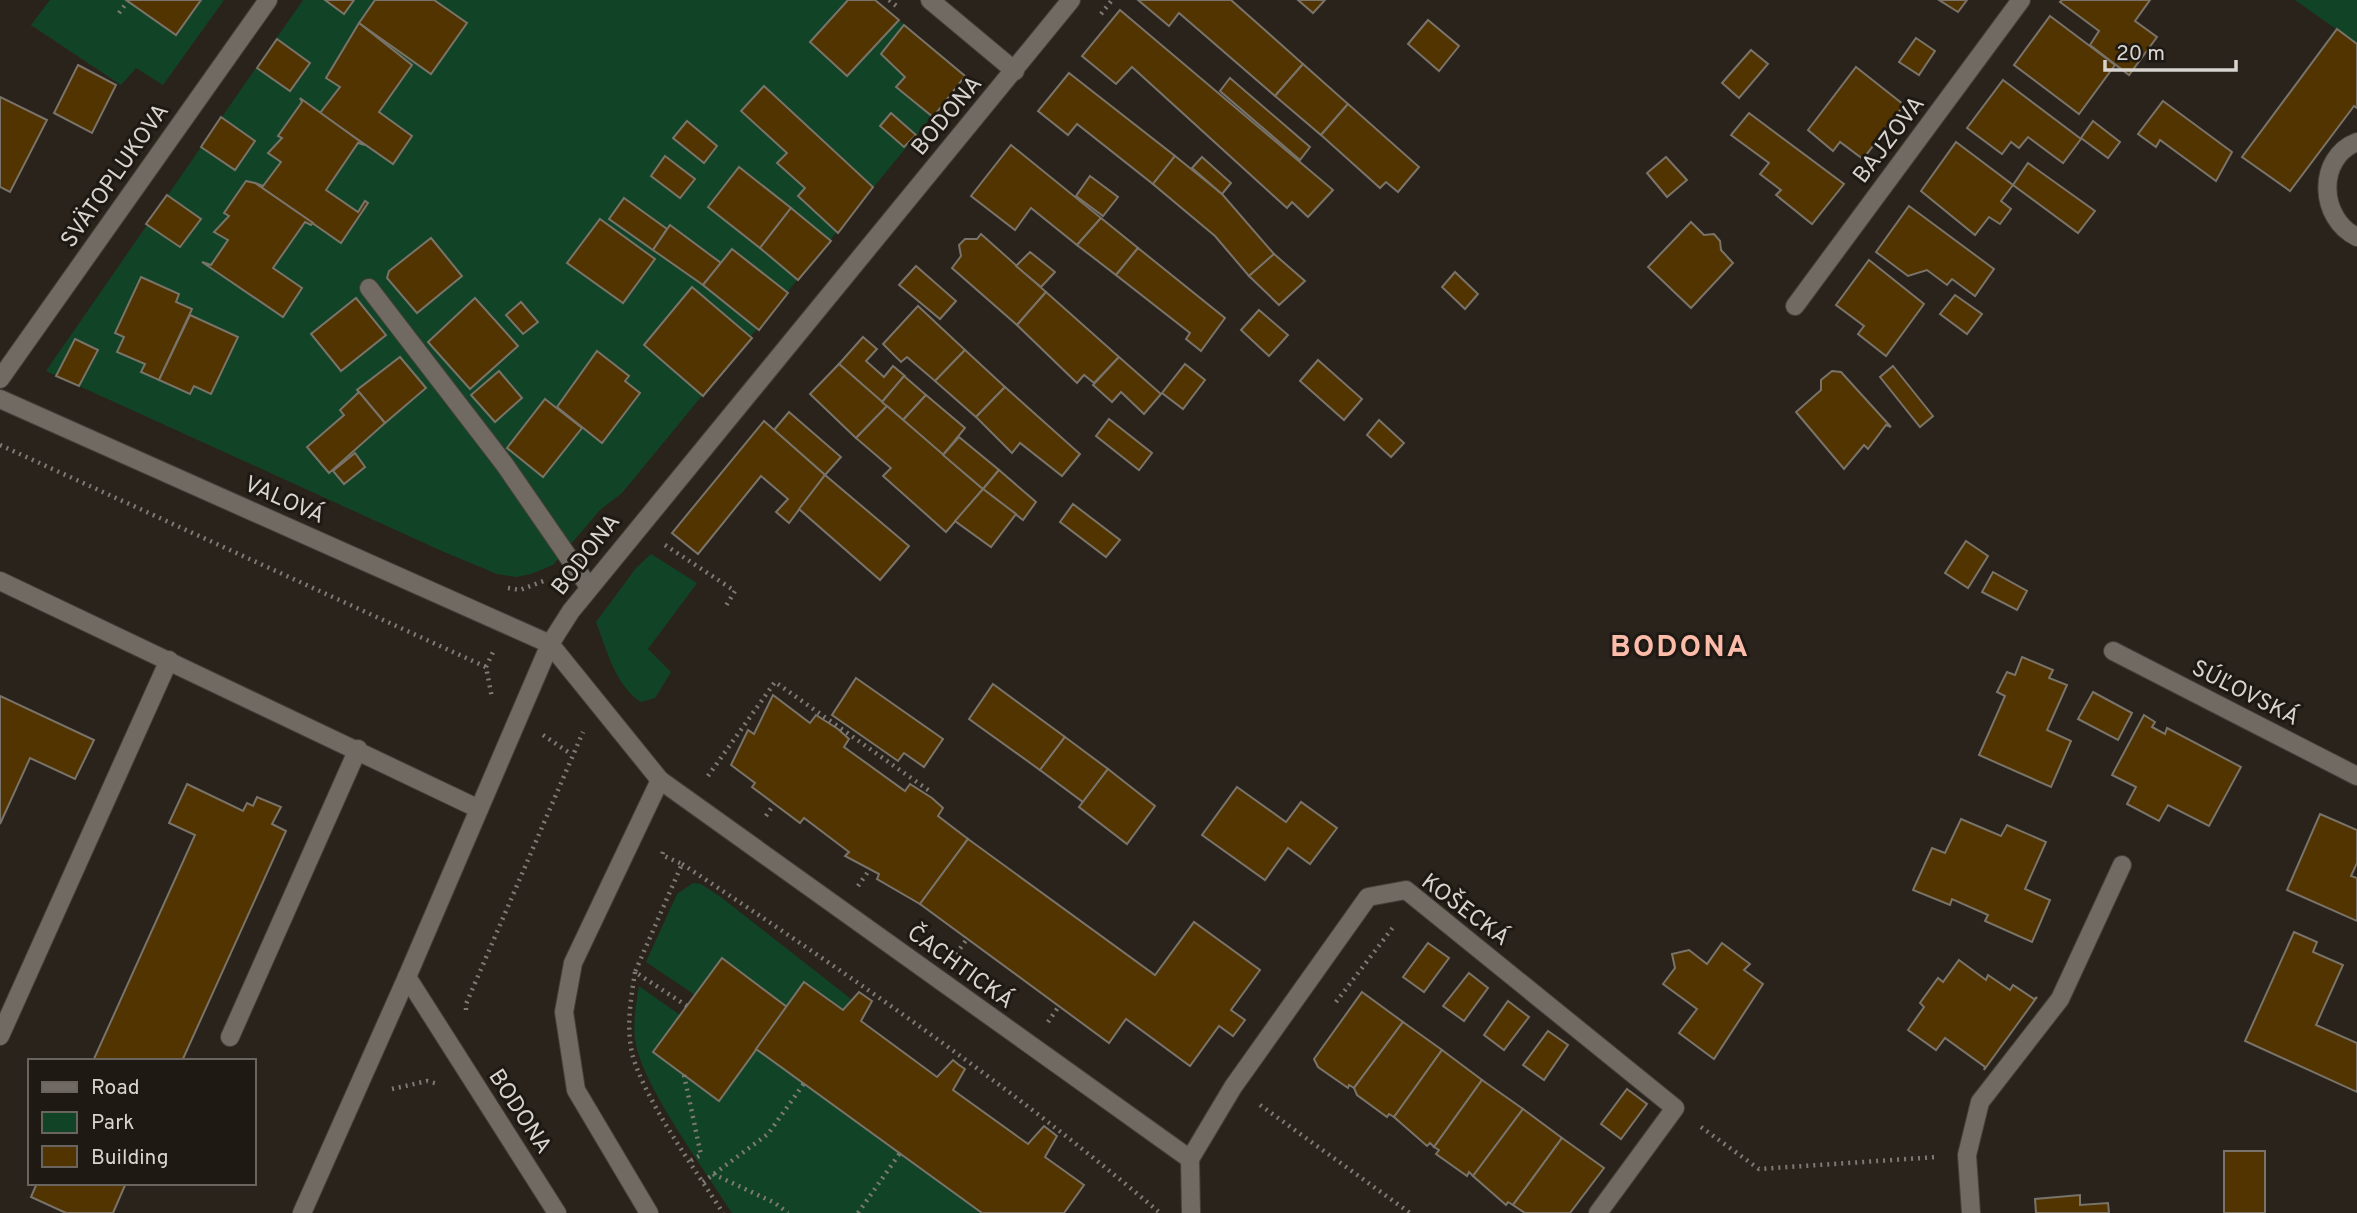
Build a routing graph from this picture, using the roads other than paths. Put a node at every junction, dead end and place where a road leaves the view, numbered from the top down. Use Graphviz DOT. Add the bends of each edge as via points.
graph roads {
  1 [pos="268,0"];
  2 [pos="930,0"];
  3 [pos="1071,0"];
  4 [pos="2021,0"];
  5 [pos="1015,71"];
  6 [pos="2357,142"];
  7 [pos="2357,237"];
  8 [pos="369,288"];
  9 [pos="1795,306"];
  10 [pos="0,379"];
  11 [pos="0,400"];
  12 [pos="0,581"];
  13 [pos="589,587"];
  14 [pos="550,644"];
  15 [pos="2113,651"];
  16 [pos="169,660"];
  17 [pos="358,749"];
  18 [pos="2357,776"];
  19 [pos="660,780"];
  20 [pos="479,809"];
  21 [pos="2122,865"];
  22 [pos="407,977"];
  23 [pos="0,1036"];
  24 [pos="230,1037"];
  25 [pos="1190,1159"];
  26 [pos="302,1213"];
  27 [pos="557,1213"];
  28 [pos="649,1213"];
  29 [pos="1191,1213"];
  30 [pos="1598,1213"];
  31 [pos="1971,1213"];
  1 -- 10 [label="street, SVÄTOPLUKOVA"];
  2 -- 5 [label="street"];
  3 -- 5 [label="street, BODONA"];
  4 -- 9 [label="street, BAJZOVA"];
  5 -- 13 [label="street, BODONA"];
  6 -- 7 [label="street" via="2338,156 2326,188 2337,221"];
  8 -- 13 [label="street" via="505,465"];
  11 -- 14 [label="street, VALOVÁ"];
  12 -- 16 [label="street"];
  13 -- 14 [label="street, BODONA"];
  14 -- 19 [label="street, ČACHTICKÁ"];
  14 -- 20 [label="street, BODONA"];
  15 -- 18 [label="street, SÚĽOVSKÁ"];
  16 -- 17 [label="street"];
  16 -- 23 [label="street"];
  17 -- 20 [label="street"];
  17 -- 24 [label="street"];
  19 -- 25 [label="street, ČACHTICKÁ"];
  19 -- 28 [label="street" via="573,963 564,1012 576,1090"];
  20 -- 22 [label="street, BODONA"];
  21 -- 31 [label="street" via="2060,999 1980,1102 1967,1155"];
  22 -- 26 [label="street"];
  22 -- 27 [label="street, BODONA"];
  25 -- 29 [label="street"];
  25 -- 30 [label="street, KOŠECKÁ" via="1234,1087 1368,897 1406,890 1675,1108"];
}
